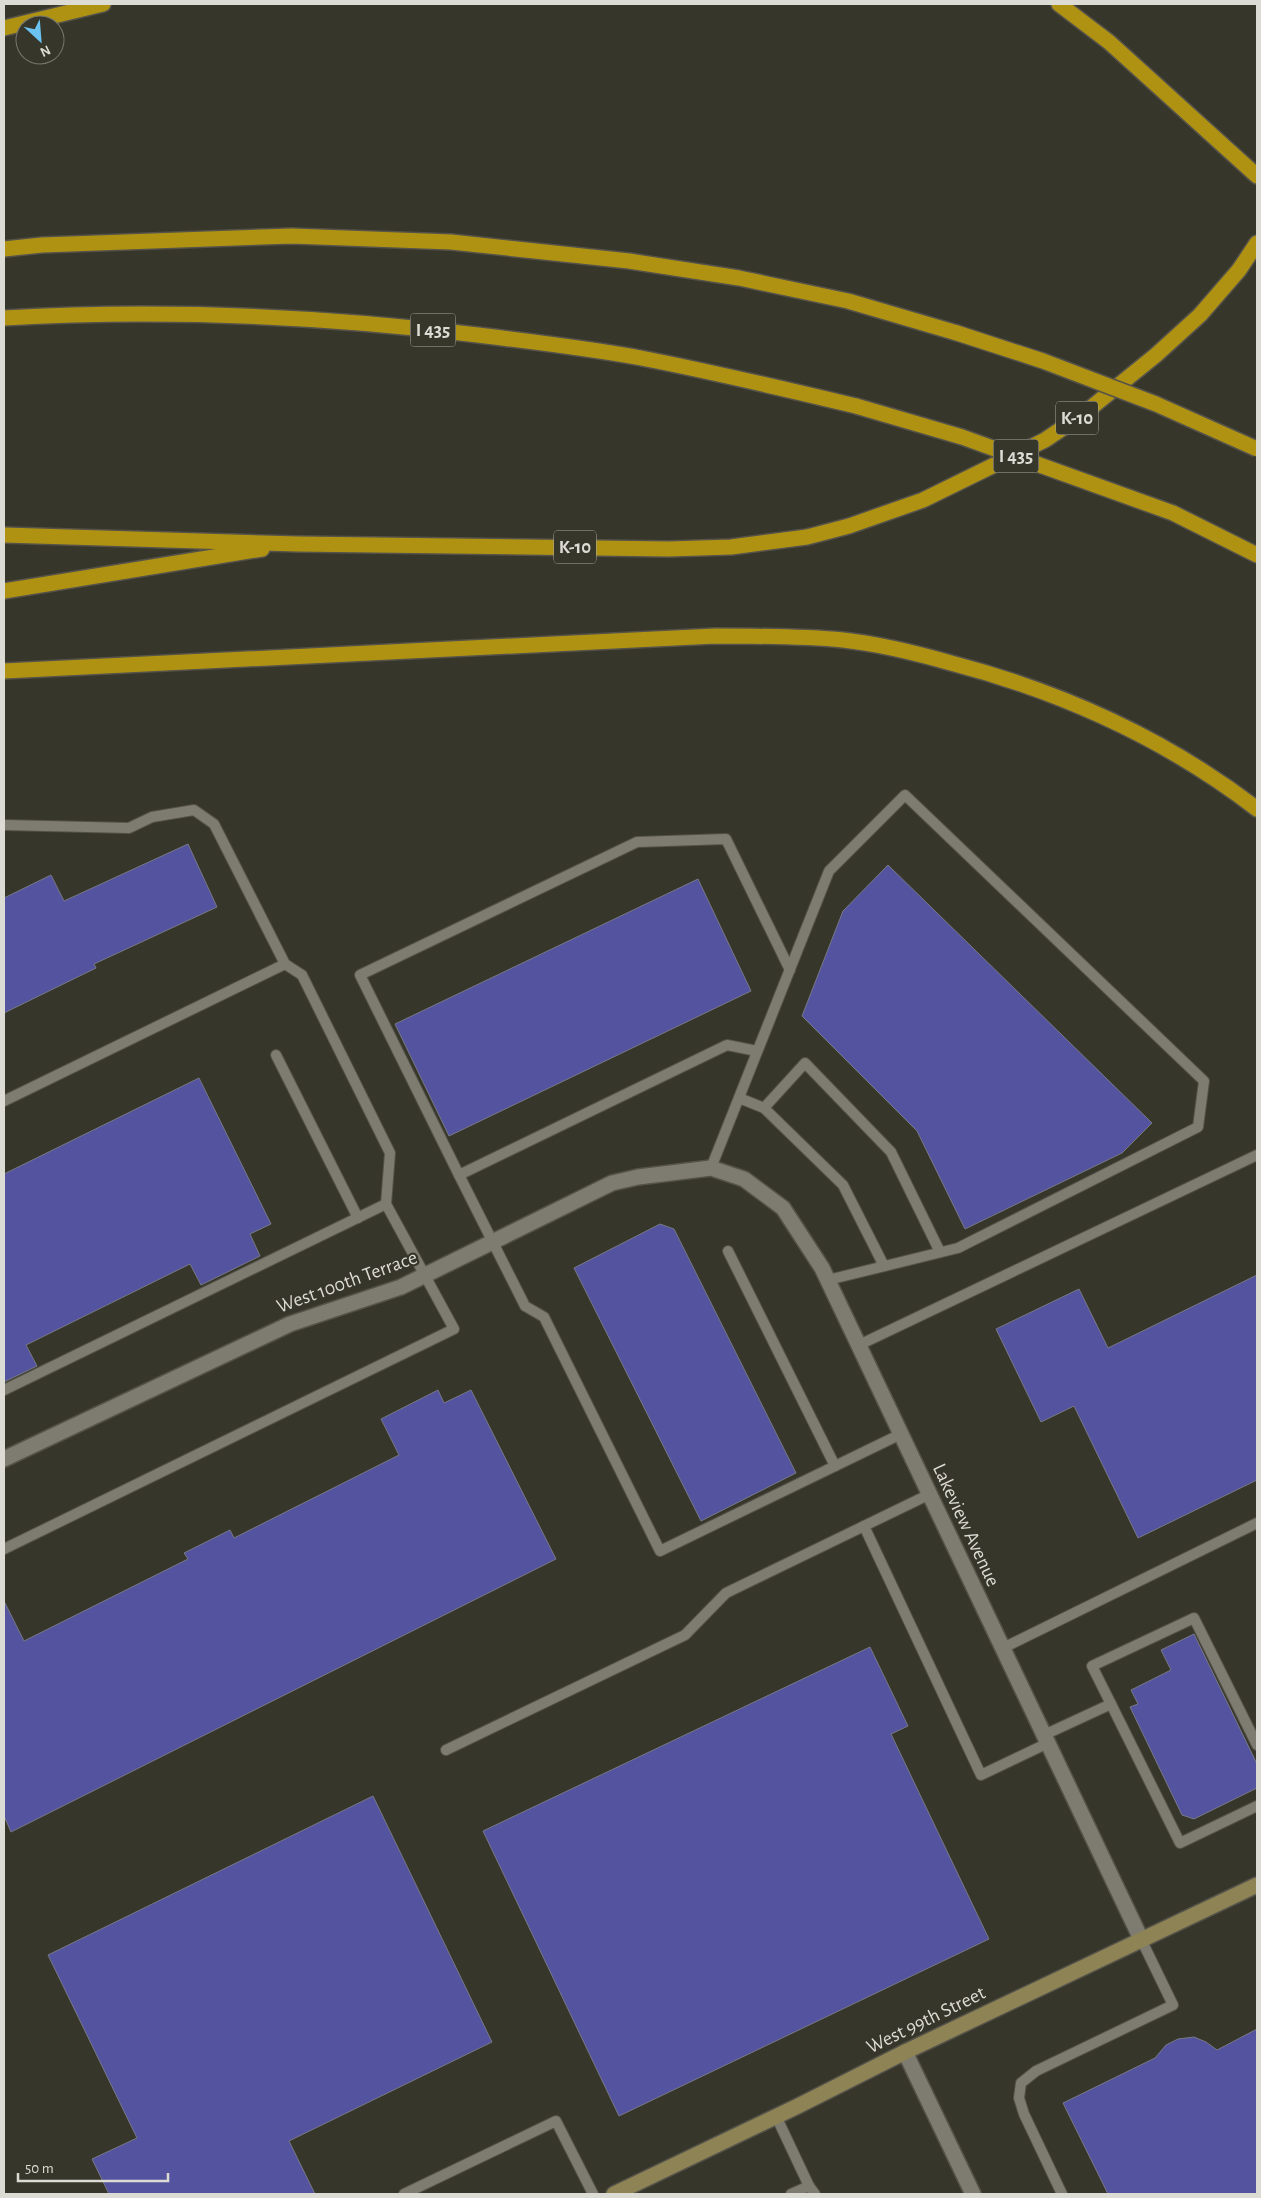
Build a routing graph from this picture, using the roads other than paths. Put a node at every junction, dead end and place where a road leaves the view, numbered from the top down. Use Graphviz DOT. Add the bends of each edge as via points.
graph roads {
  1 [pos="104,4"];
  2 [pos="1059,4"];
  3 [pos="4,28"];
  4 [pos="1257,176"];
  5 [pos="1257,243"];
  6 [pos="4,248"];
  7 [pos="4,318"];
  8 [pos="1257,449"];
  9 [pos="4,535"];
  10 [pos="298,544"];
  11 [pos="1257,555"];
  12 [pos="4,591"];
  13 [pos="4,671"];
  14 [pos="1257,809"];
  15 [pos="4,826"];
  16 [pos="285,964"];
  17 [pos="790,970"];
  18 [pos="757,1052"];
  19 [pos="276,1056"];
  20 [pos="739,1098"];
  21 [pos="4,1100"];
  22 [pos="764,1108"];
  23 [pos="1257,1155"];
  24 [pos="711,1168"];
  25 [pos="459,1175"];
  26 [pos="386,1204"];
  27 [pos="358,1218"];
  28 [pos="492,1243"];
  29 [pos="728,1250"];
  30 [pos="940,1252"];
  31 [pos="884,1266"];
  32 [pos="427,1275"];
  33 [pos="828,1280"];
  34 [pos="859,1345"];
  35 [pos="4,1390"];
  36 [pos="901,1434"];
  37 [pos="4,1459"];
  38 [pos="835,1466"];
  39 [pos="930,1494"];
  40 [pos="1257,1523"];
  41 [pos="864,1526"];
  42 [pos="4,1549"];
  43 [pos="1003,1648"];
  44 [pos="1111,1704"];
  45 [pos="1046,1739"];
  46 [pos="1257,1745"];
  47 [pos="446,1750"];
  48 [pos="1257,1806"];
  49 [pos="1257,1885"];
  50 [pos="1141,1939"];
  51 [pos="905,2052"];
  52 [pos="776,2116"];
  53 [pos="812,2190"];
  54 [pos="404,2194"];
  55 [pos="593,2194"];
  56 [pos="614,2194"];
  57 [pos="791,2194"];
  58 [pos="973,2194"];
  59 [pos="1062,2194"];
  1 -- 3 [label="highway"];
  2 -- 4 [label="highway" via="1109,42"];
  5 -- 10 [label="highway, K-10" via="1239,270 1200,314 1156,355 1082,415 1045,440 923,500 849,526 807,537 730,547 669,549"];
  6 -- 8 [label="highway, bridge" via="292,236 451,242 629,261 738,278 848,301 1043,361 1156,404"];
  7 -- 11 [label="highway, I 435, bridge" via="131,313 229,315 424,329 640,358 856,406 962,437 1173,513"];
  9 -- 10 [label="highway"];
  10 -- 12 [label="highway"];
  13 -- 14 [label="highway" via="714,636 844,640 927,656 982,671 1094,711 1183,757"];
  15 -- 16 [label="lane" via="129,828 152,818 194,810 214,824"];
  16 -- 21 [label="lane"];
  16 -- 26 [label="lane" via="302,975 390,1153"];
  17 -- 18 [label="lane"];
  17 -- 25 [label="lane" via="726,839 638,842 360,974"];
  17 -- 30 [label="lane" via="829,871 905,795 1204,1081 1198,1127 958,1248"];
  18 -- 20 [label="lane"];
  18 -- 25 [label="lane" via="727,1045"];
  19 -- 27 [label="lane"];
  20 -- 22 [label="lane"];
  20 -- 24 [label="lane"];
  22 -- 30 [label="lane" via="805,1063 891,1152"];
  22 -- 31 [label="lane" via="843,1185"];
  23 -- 34 [label="lane"];
  24 -- 28 [label="street, West 100th Terrace" via="612,1183"];
  24 -- 33 [label="street, Lakeview Avenue" via="744,1179 784,1208"];
  25 -- 28 [label="lane"];
  26 -- 27 [label="lane"];
  26 -- 32 [label="lane"];
  27 -- 35 [label="lane"];
  28 -- 32 [label="street, West 100th Terrace"];
  28 -- 38 [label="lane" via="525,1306 544,1317 660,1552"];
  29 -- 38 [label="lane"];
  30 -- 31 [label="lane"];
  31 -- 33 [label="lane"];
  32 -- 37 [label="street, West 100th Terrace" via="384,1294 313,1314 290,1324"];
  32 -- 42 [label="lane" via="454,1329"];
  33 -- 34 [label="street, Lakeview Avenue"];
  34 -- 36 [label="street, Lakeview Avenue"];
  36 -- 38 [label="lane"];
  36 -- 39 [label="street, Lakeview Avenue"];
  39 -- 41 [label="lane"];
  39 -- 43 [label="street, Lakeview Avenue"];
  40 -- 43 [label="lane"];
  41 -- 45 [label="lane" via="981,1775"];
  41 -- 47 [label="lane" via="726,1593 685,1635"];
  43 -- 45 [label="street, Lakeview Avenue"];
  44 -- 45 [label="lane"];
  44 -- 46 [label="lane" via="1092,1666 1194,1618"];
  44 -- 48 [label="lane" via="1180,1843"];
  45 -- 50 [label="street, Lakeview Avenue"];
  49 -- 50 [label="street, West 99th Street"];
  50 -- 51 [label="street, West 99th Street"];
  50 -- 59 [label="lane" via="1173,2005 1036,2071 1022,2083 1019,2098 1024,2114"];
  51 -- 52 [label="street, West 99th Street"];
  51 -- 58 [label="street"];
  52 -- 53 [label="lane"];
  52 -- 56 [label="street, West 99th Street"];
  53 -- 57 [label="lane"];
  54 -- 55 [label="lane" via="556,2121"];
}
